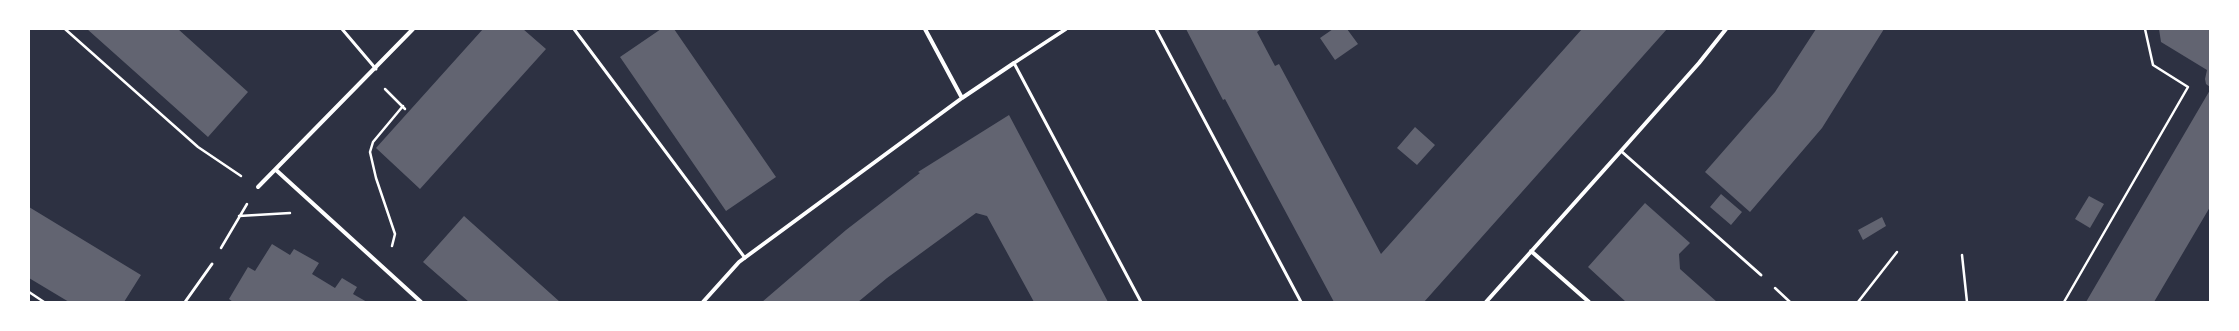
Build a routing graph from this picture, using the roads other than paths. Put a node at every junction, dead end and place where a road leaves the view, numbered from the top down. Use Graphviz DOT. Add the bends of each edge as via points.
graph roads {
  1 [pos="342,29"];
  2 [pos="412,29"];
  3 [pos="574,29"];
  4 [pos="925,29"];
  5 [pos="1066,29"];
  6 [pos="1156,29"];
  7 [pos="1726,29"];
  8 [pos="1014,63"];
  9 [pos="376,69"];
  10 [pos="962,98"];
  11 [pos="1622,152"];
  12 [pos="276,170"];
  13 [pos="258,187"];
  14 [pos="1531,251"];
  15 [pos="745,258"];
  16 [pos="212,264"];
  17 [pos="1761,275"];
  18 [pos="185,302"];
  19 [pos="421,302"];
  20 [pos="703,302"];
  21 [pos="1141,302"];
  22 [pos="1301,302"];
  23 [pos="1486,302"];
  24 [pos="1589,302"];
  1 -- 9 [label="lane"];
  2 -- 9 [label="street"];
  3 -- 15 [label="lane"];
  4 -- 10 [label="street"];
  5 -- 8 [label="street"];
  6 -- 22 [label="lane"];
  7 -- 11 [label="street"];
  8 -- 10 [label="street"];
  8 -- 21 [label="lane"];
  9 -- 12 [label="street"];
  10 -- 15 [label="street"];
  11 -- 14 [label="street"];
  11 -- 17 [label="lane"];
  12 -- 13 [label="street"];
  12 -- 19 [label="street"];
  14 -- 23 [label="street"];
  14 -- 24 [label="street"];
  15 -- 20 [label="street"];
  16 -- 18 [label="lane"];
}
